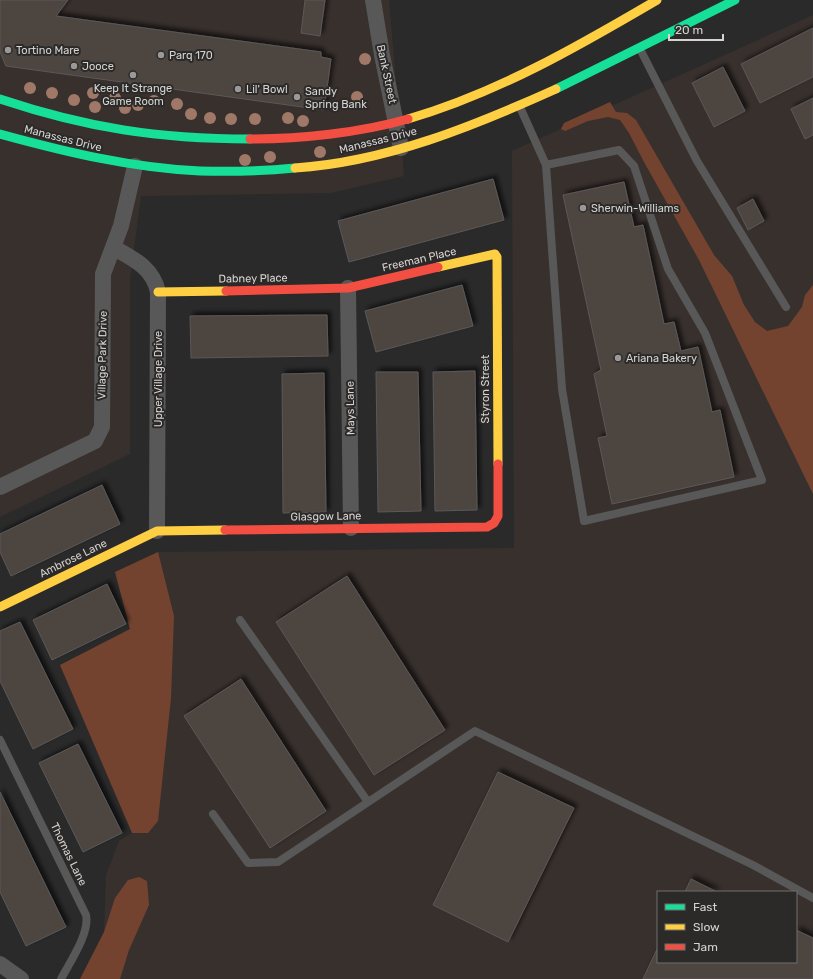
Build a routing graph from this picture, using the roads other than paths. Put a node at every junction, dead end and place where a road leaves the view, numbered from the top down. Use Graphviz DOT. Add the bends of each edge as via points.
graph roads {
  1 [pos="373,0"];
  2 [pos="657,0"];
  3 [pos="735,0"];
  4 [pos="640,48"];
  5 [pos="0,99"];
  6 [pos="519,104"];
  7 [pos="396,122"];
  8 [pos="0,134"];
  9 [pos="230,140"];
  10 [pos="205,147"];
  11 [pos="401,148"];
  12 [pos="145,154"];
  13 [pos="546,165"];
  14 [pos="135,166"];
  15 [pos="114,248"];
  16 [pos="495,254"];
  17 [pos="348,288"];
  18 [pos="158,292"];
  19 [pos="786,307"];
  20 [pos="0,487"];
  21 [pos="495,523"];
  22 [pos="351,528"];
  23 [pos="157,531"];
  24 [pos="0,607"];
  25 [pos="240,620"];
  26 [pos="0,740"];
  27 [pos="368,802"];
  28 [pos="213,814"];
  29 [pos="813,898"];
  30 [pos="0,964"];
  31 [pos="21,979"];
  32 [pos="61,979"];
  1 -- 7 [label="street, Bank Street"];
  2 -- 7 [label="main road, Manassas Drive" via="534,68 490,89"];
  3 -- 4 [label="main road, Manassas Drive"];
  4 -- 6 [label="main road, Manassas Drive"];
  4 -- 19 [label="lane" via="697,161"];
  5 -- 9 [label="main road, Manassas Drive" via="72,122 105,129 177,138"];
  6 -- 11 [label="main road, Manassas Drive"];
  6 -- 13 [label="lane"];
  7 -- 9 [label="main road, Manassas Drive" via="280,139"];
  7 -- 11 [label="street, Bank Street"];
  8 -- 14 [label="main road, Manassas Drive" via="82,157"];
  9 -- 10 [label="main road"];
  11 -- 14 [label="main road, Manassas Drive" via="358,159 264,172 191,172"];
  12 -- 14 [label="main road"];
  13 -- 13 [label="lane" via="562,389 584,521 762,480 705,333 668,269 634,166 619,150"];
  14 -- 15 [label="street, Village Park Drive"];
  15 -- 18 [label="street, Upper Village Drive" via="149,271"];
  15 -- 20 [label="street, Village Park Drive" via="104,274 100,434 95,441"];
  16 -- 17 [label="main road, Freeman Place"];
  16 -- 21 [label="main road, Styron Street" via="498,516"];
  17 -- 18 [label="main road, Dabney Place"];
  17 -- 22 [label="street, Mays Lane"];
  18 -- 23 [label="street, Upper Village Drive"];
  21 -- 22 [label="main road, Glasgow Lane" via="487,527"];
  22 -- 23 [label="main road, Glasgow Lane"];
  23 -- 24 [label="main road, Ambrose Lane"];
  25 -- 27 [label="lane"];
  26 -- 32 [label="lane, Thomas Lane" via="86,915 86,931"];
  27 -- 28 [label="lane" via="278,862 248,863"];
  27 -- 29 [label="lane" via="476,731 753,865"];
  30 -- 31 [label="street"];
}
